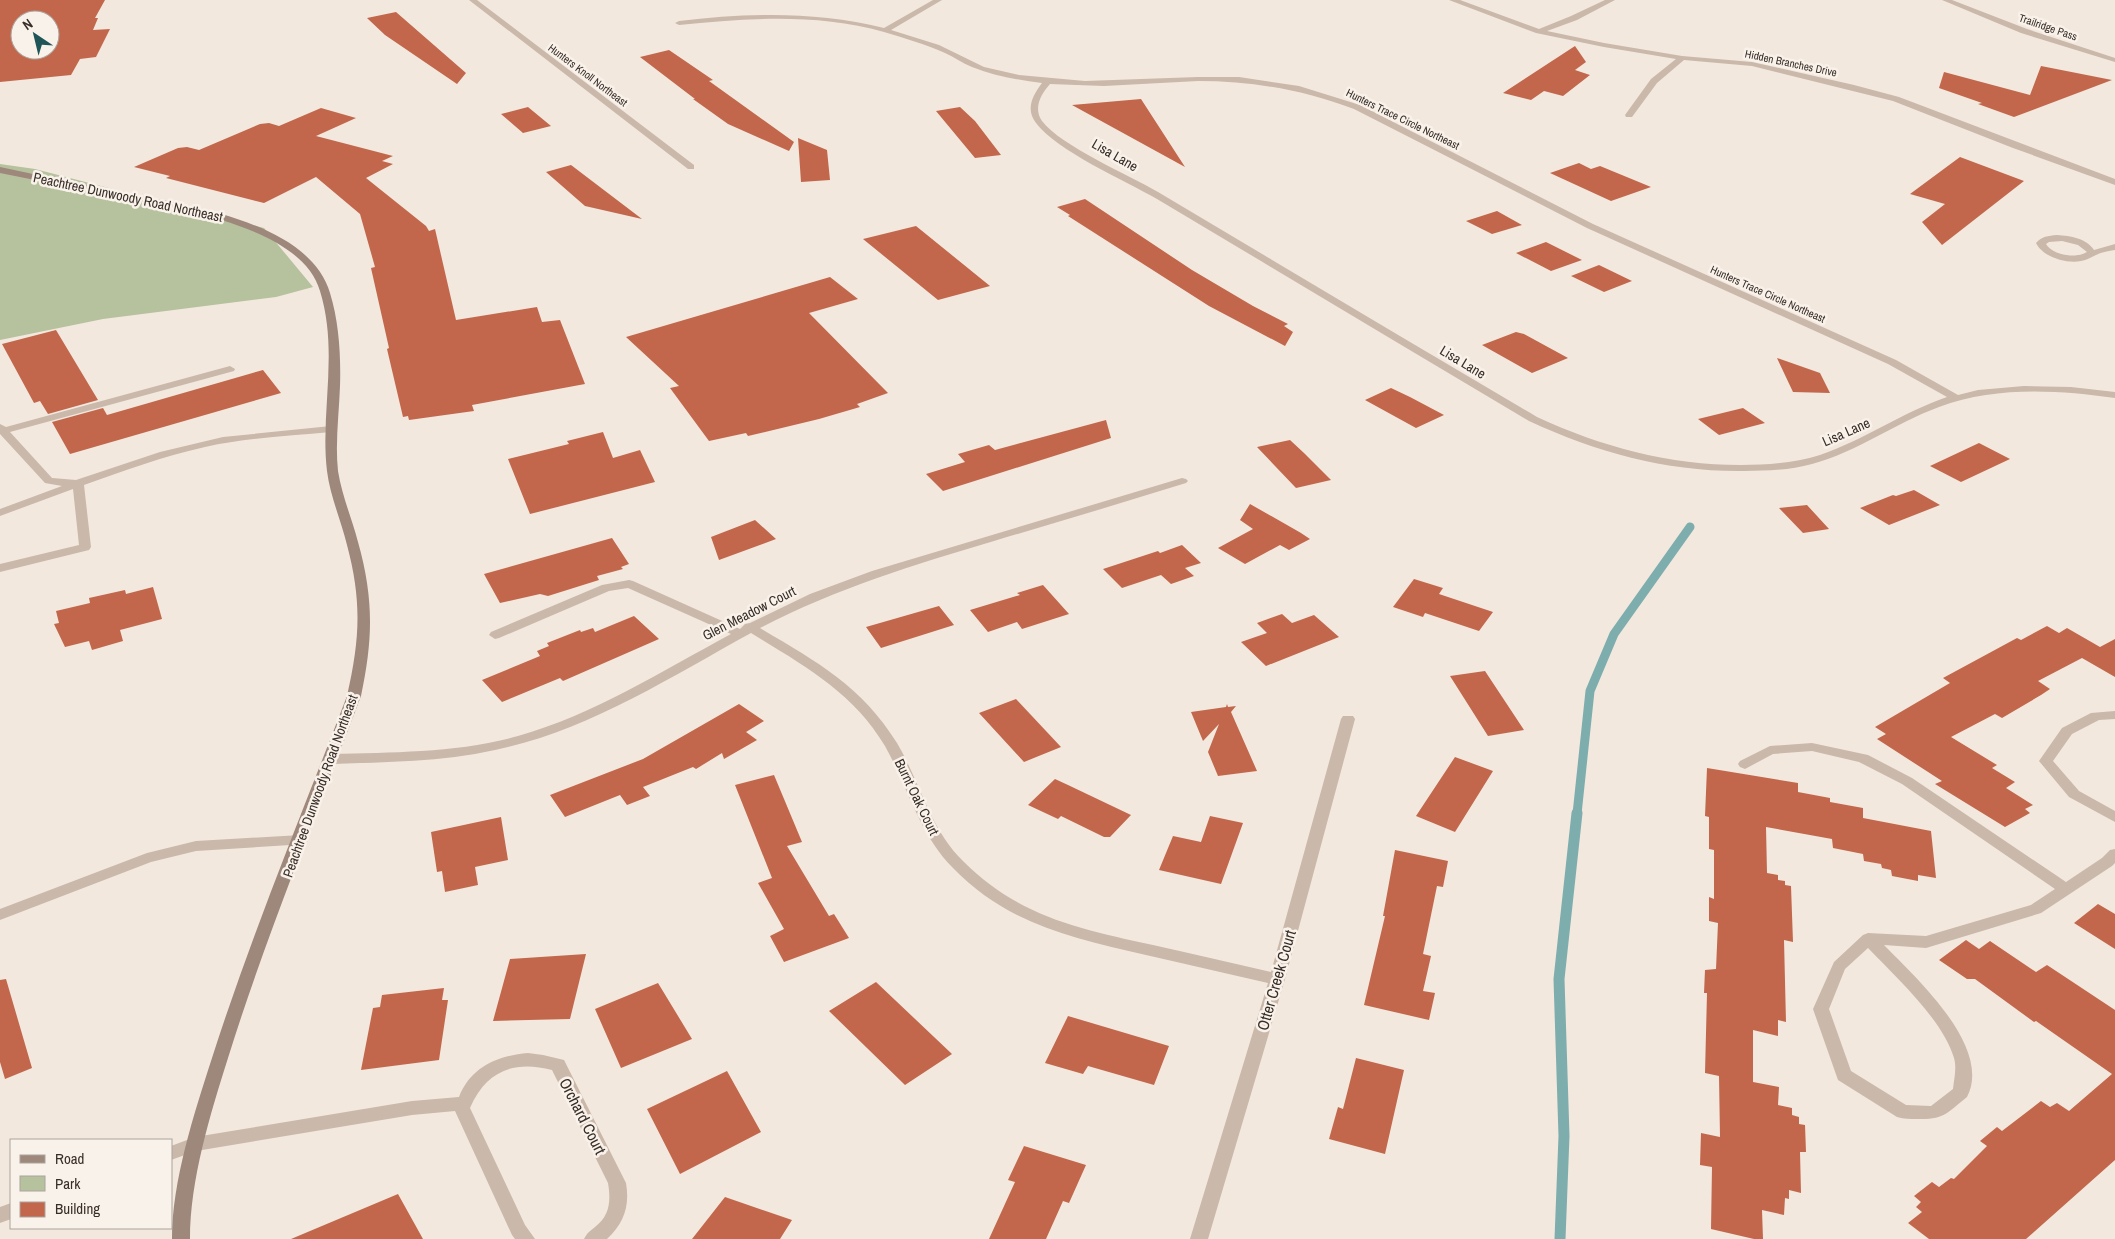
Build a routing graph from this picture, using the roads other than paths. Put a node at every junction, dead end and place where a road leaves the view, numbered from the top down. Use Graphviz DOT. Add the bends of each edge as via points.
graph roads {
  1 [pos="473,0"];
  2 [pos="938,0"];
  3 [pos="1453,0"];
  4 [pos="1611,0"];
  5 [pos="1946,0"];
  6 [pos="678,23"];
  7 [pos="885,30"];
  8 [pos="1538,31"];
  9 [pos="1682,58"];
  10 [pos="2115,60"];
  11 [pos="1048,81"];
  12 [pos="1629,115"];
  13 [pos="691,167"];
  14 [pos="0,170"];
  15 [pos="2115,182"];
  16 [pos="2115,247"];
  17 [pos="2092,253"];
  18 [pos="230,369"];
  19 [pos="2115,395"];
  20 [pos="1956,398"];
  21 [pos="331,429"];
  22 [pos="3,434"];
  23 [pos="1182,481"];
  24 [pos="78,484"];
  25 [pos="0,513"];
  26 [pos="0,568"];
  27 [pos="744,630"];
  28 [pos="496,635"];
  29 [pos="2115,716"];
  30 [pos="1348,719"];
  31 [pos="332,759"];
  32 [pos="1745,764"];
  33 [pos="2115,817"];
  34 [pos="301,840"];
  35 [pos="2112,860"];
  36 [pos="2066,889"];
  37 [pos="0,914"];
  38 [pos="1868,939"];
  39 [pos="1277,979"];
  40 [pos="463,1103"];
  41 [pos="195,1144"];
  42 [pos="172,1153"];
  43 [pos="180,1239"];
  44 [pos="526,1239"];
  45 [pos="593,1239"];
  46 [pos="1199,1239"];
  1 -- 13 [label="street, Hunters Knoll Northeast"];
  2 -- 7 [label="street"];
  3 -- 8 [label="street, Hidden Branches Drive"];
  4 -- 8 [label="street"];
  5 -- 10 [label="street, Trailridge Pass" via="2024,31"];
  6 -- 7 [label="street, Hunters Trace Circle Northeast" via="788,17 842,21"];
  7 -- 11 [label="street, Hunters Trace Circle Northeast" via="984,68"];
  8 -- 9 [label="street, Hidden Branches Drive"];
  9 -- 12 [label="street" via="1654,81"];
  9 -- 15 [label="street, Hidden Branches Drive" via="1752,64 1896,99"];
  11 -- 20 [label="street, Hunters Trace Circle Northeast" via="1098,83 1233,79 1283,84 1328,95 1590,226 1892,362"];
  11 -- 20 [label="street, Lisa Lane" via="1036,94 1033,108 1038,121 1052,135 1533,419 1570,437 1621,454 1673,464 1730,469 1780,467 1842,451 1935,405"];
  14 -- 21 [label="street, Peachtree Dunwoody Road Northeast" via="227,218 277,239 295,251 310,265 327,297 335,371"];
  16 -- 17 [label="street"];
  18 -- 22 [label="street"];
  19 -- 20 [label="street, Lisa Lane" via="2056,389 2001,391"];
  21 -- 24 [label="street" via="240,438 188,448"];
  21 -- 31 [label="street, Peachtree Dunwoody Road Northeast" via="333,473 355,553 365,616 363,652 354,696"];
  22 -- 24 [label="street" via="49,481"];
  23 -- 27 [label="street, Glen Meadow Court" via="878,572"];
  24 -- 25 [label="street"];
  24 -- 26 [label="street" via="85,547"];
  27 -- 28 [label="street, Burnt Oak Court" via="629,584 606,588"];
  27 -- 31 [label="street, Glen Meadow Court" via="607,706 546,732 459,753"];
  27 -- 39 [label="street, Burnt Oak Court" via="824,672 863,706 891,744 935,836 957,864 986,890 1030,916 1074,933"];
  29 -- 33 [label="street" via="2096,716 2067,731 2046,761 2074,794"];
  30 -- 39 [label="street, Otter Creek Court"];
  31 -- 34 [label="street, Peachtree Dunwoody Road Northeast"];
  32 -- 36 [label="street" via="1770,750 1812,747 1863,758 1907,781"];
  34 -- 37 [label="street" via="196,846 147,858"];
  34 -- 41 [label="street, Peachtree Dunwoody Road Northeast" via="236,1010"];
  35 -- 36 [label="street"];
  36 -- 38 [label="street" via="2036,909 1926,942"];
  38 -- 38 [label="street" via="1839,966 1821,1009 1844,1075 1903,1112 1934,1113 1961,1092 1962,1059 1949,1028"];
  39 -- 46 [label="street, Otter Creek Court"];
  40 -- 41 [label="street"];
  40 -- 44 [label="street" via="462,1108 518,1230"];
  40 -- 45 [label="street, Orchard Court" via="468,1090 481,1076 500,1064 520,1058 541,1059 558,1066 617,1183 620,1199 616,1216 604,1232"];
  41 -- 42 [label="street"];
  41 -- 43 [label="street, Peachtree Dunwoody Road Northeast"];
}
